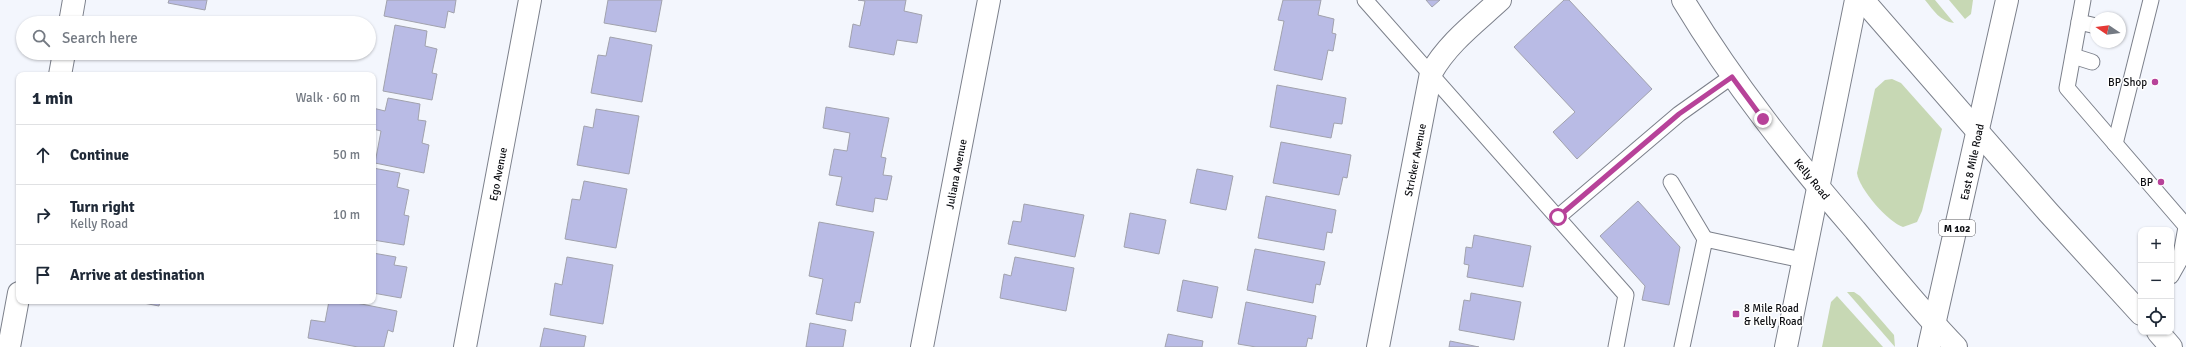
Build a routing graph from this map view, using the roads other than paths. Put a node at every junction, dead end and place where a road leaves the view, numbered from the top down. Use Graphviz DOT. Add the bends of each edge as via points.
graph roads {
  1 [pos="74,0"];
  2 [pos="530,0"];
  3 [pos="989,0"];
  4 [pos="1365,0"];
  5 [pos="1500,0"];
  6 [pos="1683,0"];
  7 [pos="1856,0"];
  8 [pos="1863,0"];
  9 [pos="2007,0"];
  10 [pos="2083,0"];
  11 [pos="2147,4"];
  12 [pos="71,16"];
  13 [pos="2079,22"];
  14 [pos="2090,25"];
  15 [pos="2073,56"];
  16 [pos="63,60"];
  17 [pos="2092,62"];
  18 [pos="61,72"];
  19 [pos="1432,73"];
  20 [pos="1732,77"];
  21 [pos="1978,131"];
  22 [pos="2115,144"];
  23 [pos="1671,182"];
  24 [pos="1818,187"];
  25 [pos="1558,217"];
  26 [pos="2186,226"];
  27 [pos="1705,240"];
  28 [pos="1802,260"];
  29 [pos="2174,271"];
  30 [pos="17,304"];
  31 [pos="2138,311"];
  32 [pos="1934,324"];
  33 [pos="2161,335"];
  34 [pos="9,347"];
  35 [pos="465,347"];
  36 [pos="922,347"];
  37 [pos="1378,347"];
  38 [pos="1616,347"];
  39 [pos="1682,347"];
  40 [pos="1786,347"];
  41 [pos="1929,347"];
  42 [pos="1956,347"];
  43 [pos="2171,347"];
  1 -- 12 [label="main road"];
  2 -- 35 [label="main road, Ego Avenue"];
  3 -- 36 [label="main road, Juliana Avenue"];
  4 -- 19 [label="lane"];
  5 -- 19 [label="main road, Stricker Avenue" via="1457,39 1440,58"];
  6 -- 20 [label="main road, Kelly Road"];
  7 -- 24 [label="main road"];
  8 -- 21 [label="main road"];
  9 -- 21 [label="main road, East 8 Mile Road / M 102"];
  10 -- 13 [label="lane"];
  11 -- 22 [label="lane" via="2128,75"];
  13 -- 14 [label="lane"];
  13 -- 15 [label="lane"];
  15 -- 17 [label="lane"];
  15 -- 22 [label="lane" via="2067,88"];
  16 -- 18 [label="main road"];
  19 -- 25 [label="lane"];
  19 -- 37 [label="main road, Stricker Avenue"];
  20 -- 24 [label="main road, Kelly Road"];
  20 -- 25 [label="lane" via="1679,114"];
  21 -- 31 [label="main road"];
  21 -- 32 [label="main road, East 8 Mile Road / M 102"];
  22 -- 26 [label="lane"];
  23 -- 27 [label="lane"];
  24 -- 28 [label="main road"];
  24 -- 32 [label="main road, Kelly Road"];
  25 -- 38 [label="lane" via="1626,295"];
  26 -- 29 [label="lane" via="2180,260"];
  27 -- 28 [label="lane"];
  27 -- 39 [label="lane"];
  28 -- 40 [label="main road"];
  30 -- 34 [label="main road"];
  32 -- 41 [label="main road, East 8 Mile Road / M 102"];
  32 -- 42 [label="main road, Kelly Road"];
  33 -- 43 [label="main road"];
}
